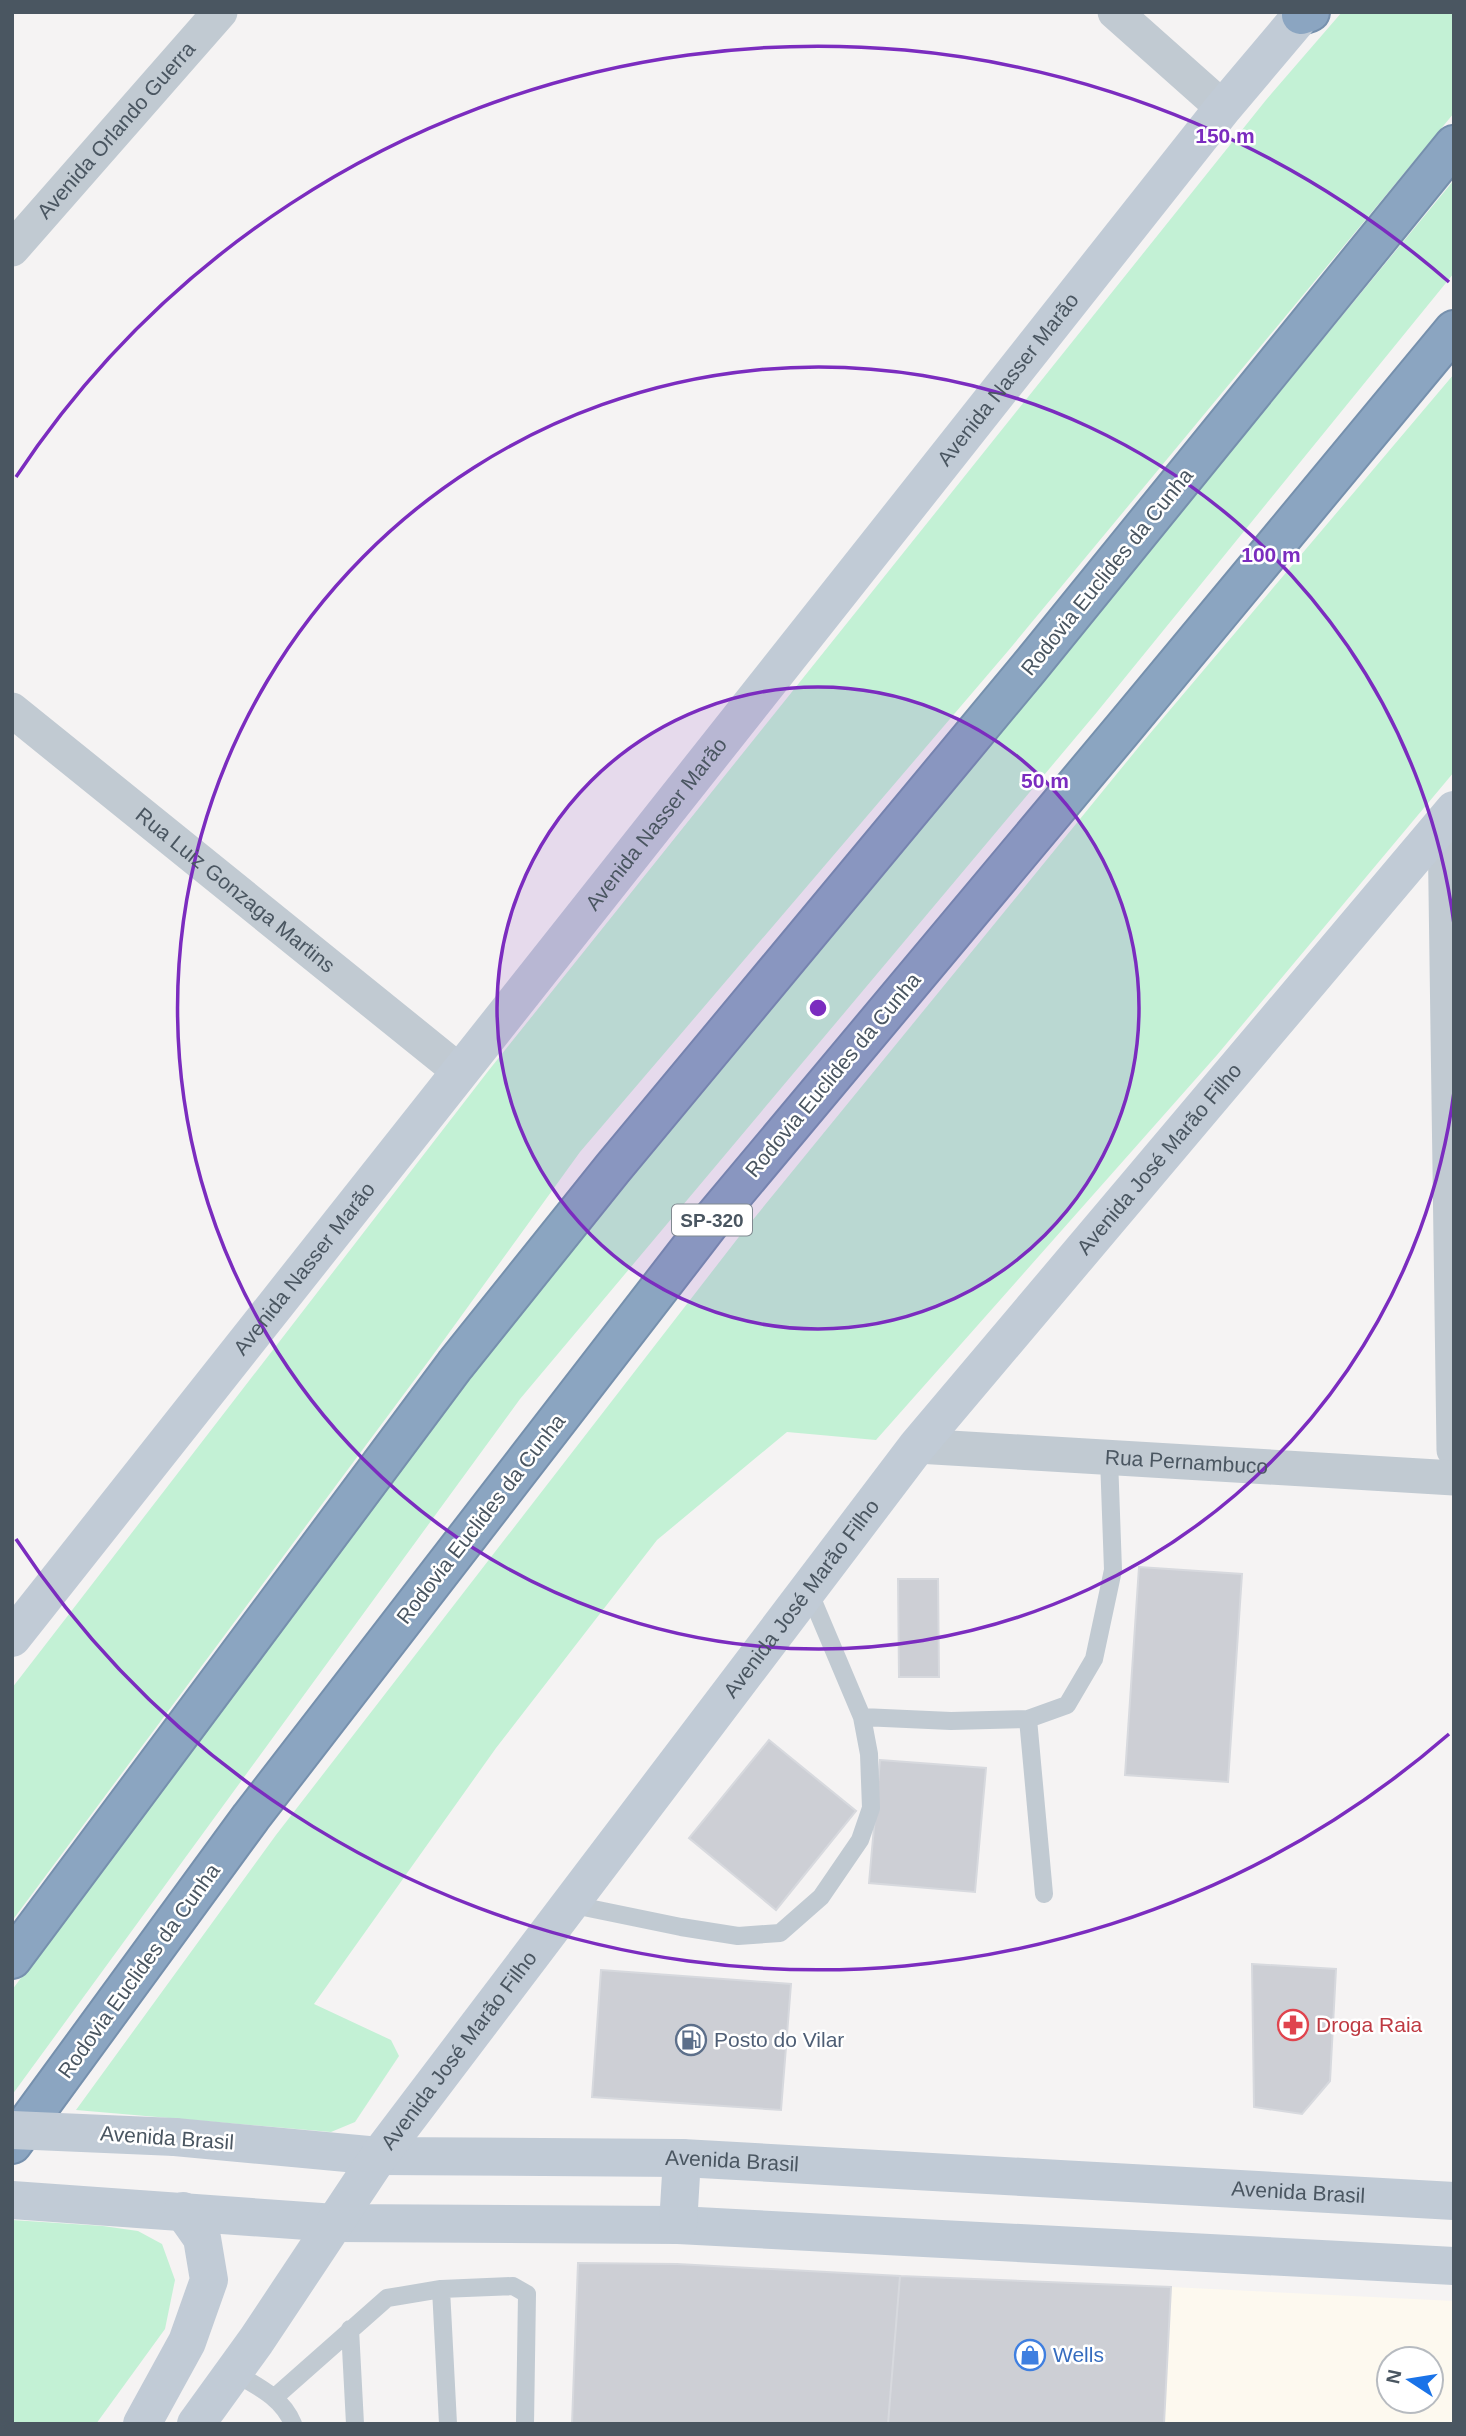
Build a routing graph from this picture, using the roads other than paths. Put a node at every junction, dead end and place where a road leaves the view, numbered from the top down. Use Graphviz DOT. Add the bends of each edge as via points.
graph roads {
  1 [pos="220,12"];
  2 [pos="1115,12"];
  3 [pos="1305,13"];
  4 [pos="1223,108"];
  5 [pos="1454,145"];
  6 [pos="12,249"];
  7 [pos="1454,330"];
  8 [pos="12,710"];
  9 [pos="1450,815"];
  10 [pos="459,1071"];
  11 [pos="917,1446"];
  12 [pos="1454,1450"];
  13 [pos="1109,1458"];
  14 [pos="1454,1478"];
  15 [pos="808,1590"];
  16 [pos="12,1638"];
  17 [pos="862,1717"];
  18 [pos="1028,1719"];
  19 [pos="1044,1894"];
  20 [pos="569,1904"];
  21 [pos="12,1959"];
  22 [pos="12,2130"];
  23 [pos="12,2144"];
  24 [pos="379,2156"];
  25 [pos="682,2158"];
  26 [pos="12,2200"];
  27 [pos="1454,2202"];
  28 [pos="172,2211"];
  29 [pos="335,2223"];
  30 [pos="678,2225"];
  31 [pos="1454,2266"];
  32 [pos="441,2289"];
  33 [pos="350,2329"];
  34 [pos="233,2372"];
  35 [pos="275,2397"];
  36 [pos="142,2424"];
  37 [pos="196,2424"];
  38 [pos="293,2424"];
  39 [pos="355,2424"];
  40 [pos="448,2424"];
  41 [pos="525,2424"];
  1 -- 6 [label="street, Avenida Orlando Guerra"];
  2 -- 4 [label="street"];
  3 -- 4 [label="main road, Avenida Nasser Marão"];
  4 -- 10 [label="main road, Avenida Nasser Marão"];
  5 -- 21 [label="highway, Rodovia Euclides da Cunha" via="454,1365"];
  7 -- 23 [label="highway, Rodovia Euclides da Cunha / SP-320" via="712,1220 251,1818"];
  8 -- 10 [label="street, Rua Luiz Gonzaga Martins"];
  9 -- 11 [label="main road, Avenida José Marão Filho"];
  9 -- 12 [label="street"];
  10 -- 16 [label="main road, Avenida Nasser Marão"];
  11 -- 13 [label="street, Rua Pernambuco"];
  11 -- 15 [label="main road, Avenida José Marão Filho"];
  13 -- 14 [label="street, Rua Pernambuco"];
  13 -- 18 [label="lane" via="1113,1570 1094,1659 1067,1706"];
  15 -- 17 [label="lane"];
  15 -- 20 [label="main road, Avenida José Marão Filho"];
  17 -- 18 [label="lane"];
  17 -- 20 [label="lane" via="871,1808 860,1840 821,1897 780,1933 738,1936"];
  18 -- 19 [label="lane"];
  20 -- 24 [label="main road, Avenida José Marão Filho"];
  22 -- 24 [label="main road, Avenida Brasil, bridge" via="175,2137"];
  24 -- 25 [label="main road, Avenida Brasil"];
  24 -- 29 [label="main road, Avenida José Marão Filho"];
  25 -- 27 [label="main road, Avenida Brasil"];
  25 -- 30 [label="main road"];
  26 -- 28 [label="main road"];
  28 -- 29 [label="main road"];
  28 -- 36 [label="main road" via="202,2238 209,2280 187,2343"];
  29 -- 30 [label="main road"];
  29 -- 34 [label="main road, Avenida José Marão Filho"];
  30 -- 31 [label="main road"];
  32 -- 33 [label="lane" via="387,2298"];
  32 -- 40 [label="lane"];
  32 -- 41 [label="lane" via="513,2286 527,2294"];
  33 -- 35 [label="lane"];
  33 -- 39 [label="lane"];
  34 -- 35 [label="lane"];
  34 -- 37 [label="main road, Avenida José Marão Filho"];
  35 -- 38 [label="lane"];
}
